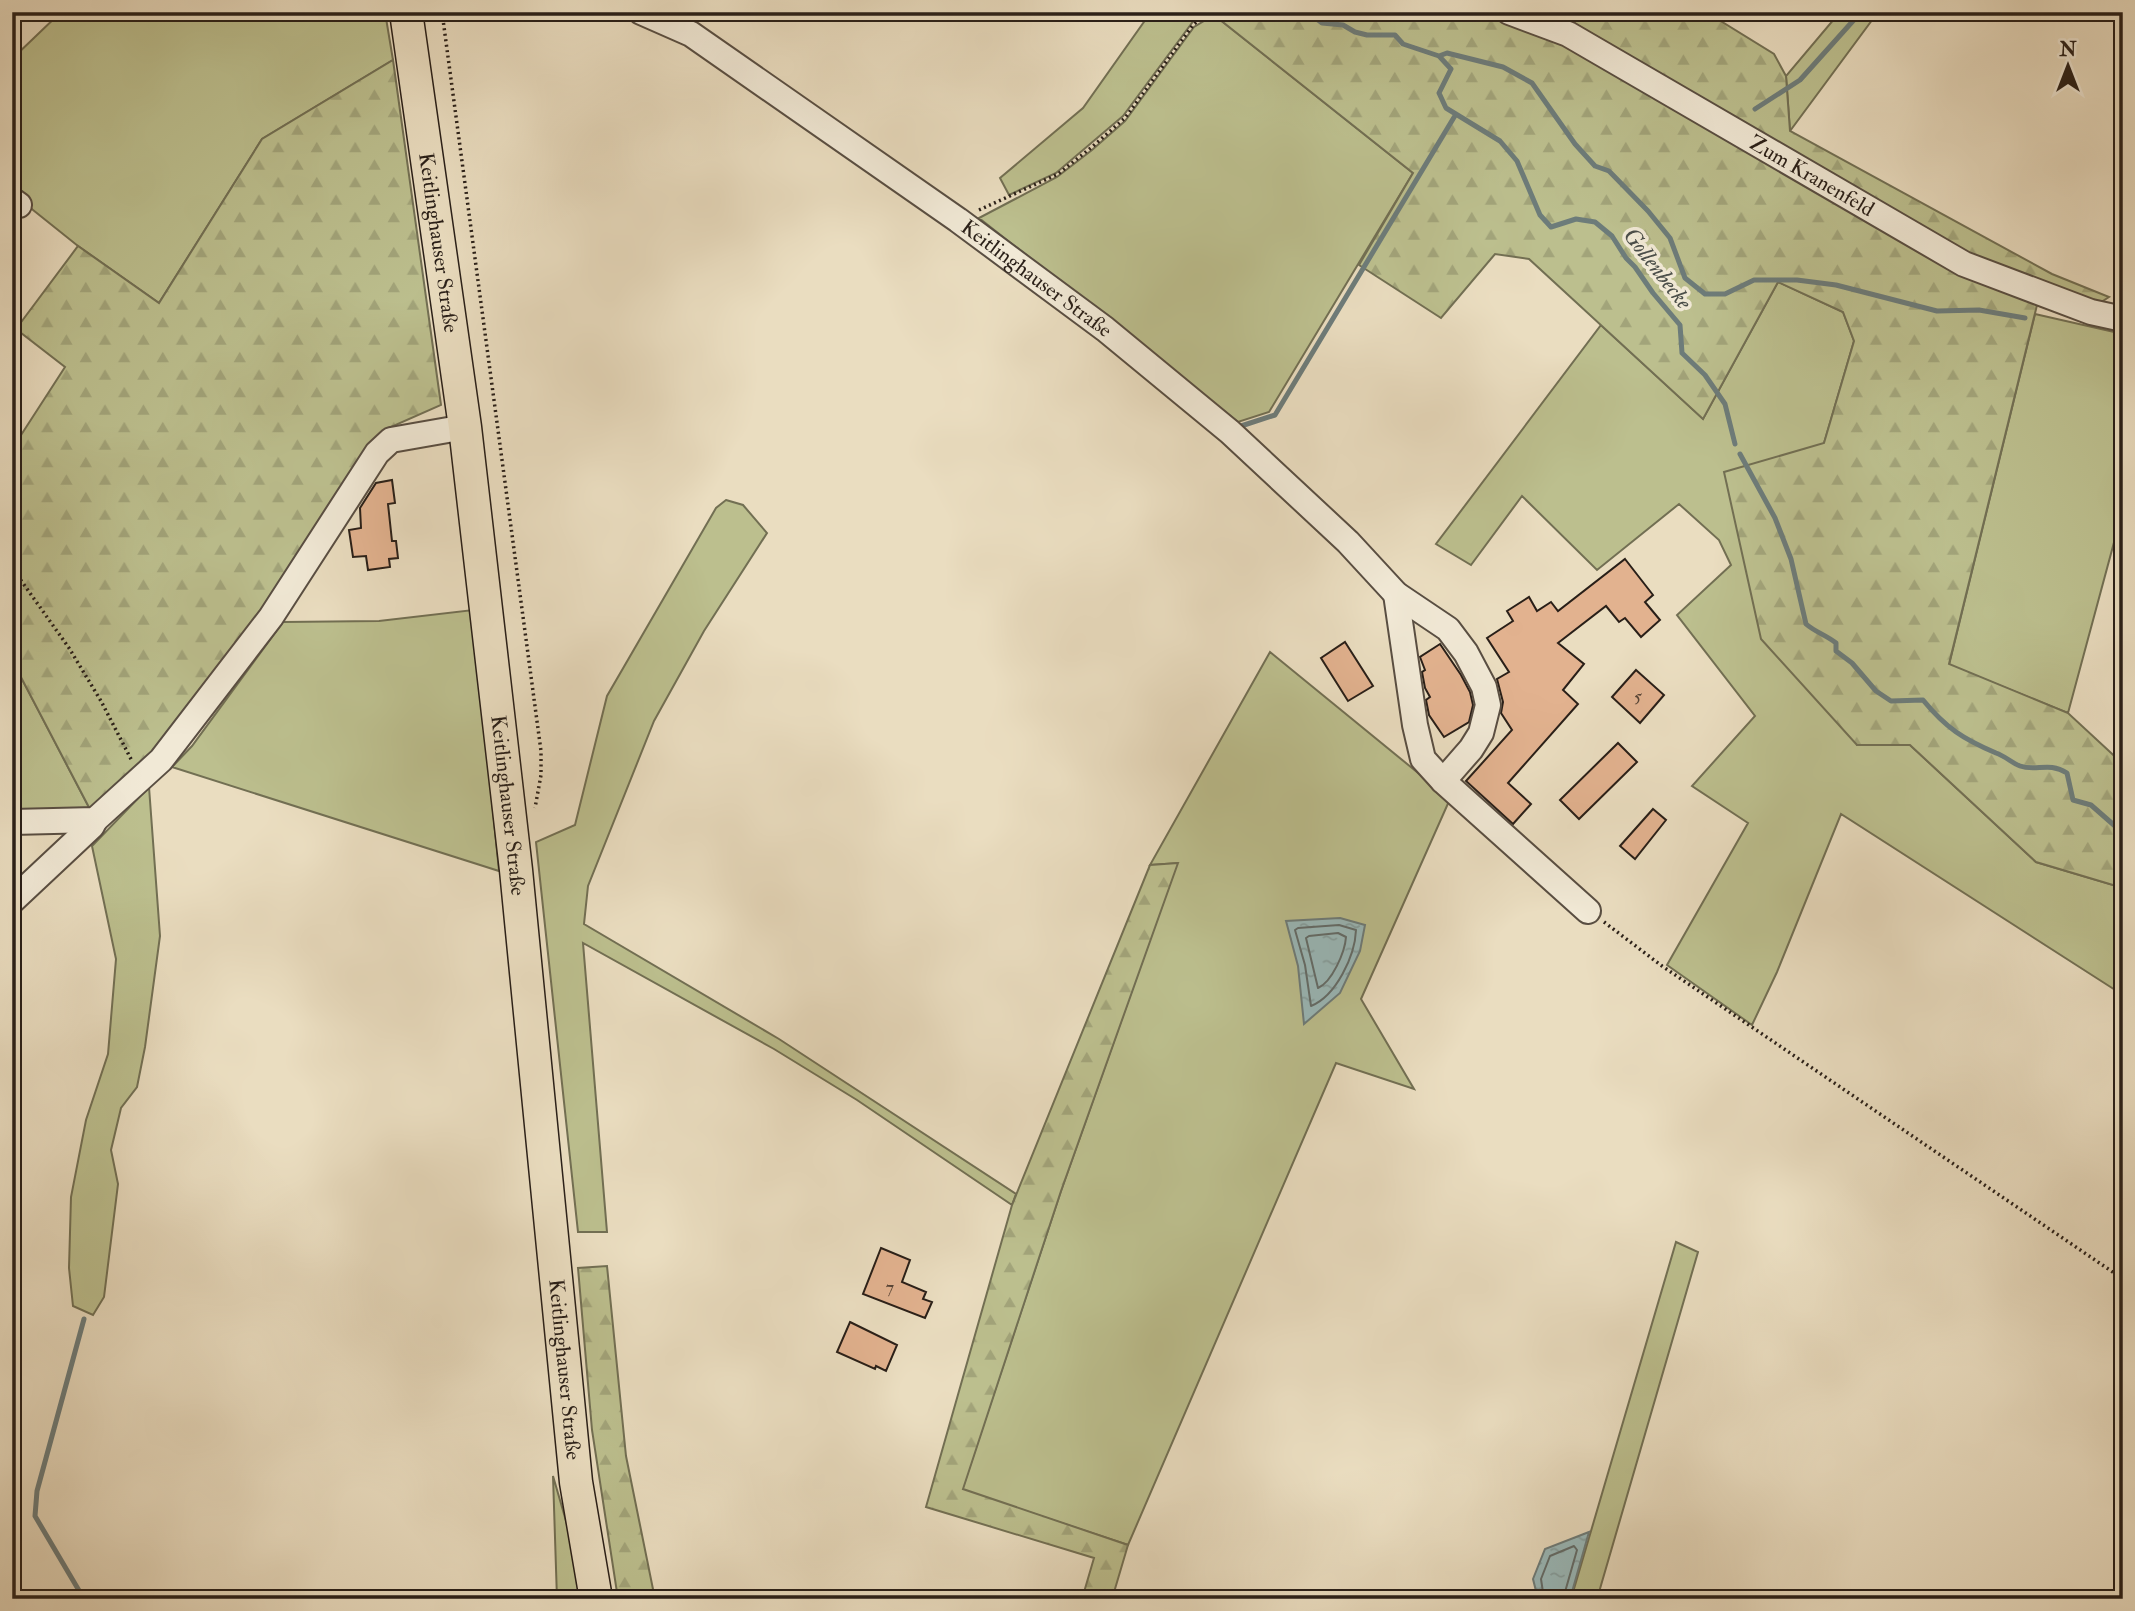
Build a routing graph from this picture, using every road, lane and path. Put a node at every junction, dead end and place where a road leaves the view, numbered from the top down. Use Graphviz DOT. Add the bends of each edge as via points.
graph roads {
  1 [pos="406,12"];
  2 [pos="641,12"];
  3 [pos="1208,12"];
  4 [pos="1509,12"];
  5 [pos="958,220"];
  6 [pos="2123,319"];
  7 [pos="465,426"];
  8 [pos="12,573"];
  9 [pos="1396,594"];
  10 [pos="141,778"];
  11 [pos="1443,781"];
  12 [pos="94,820"];
  13 [pos="12,822"];
  14 [pos="12,901"];
  15 [pos="1588,911"];
  16 [pos="2123,1279"];
  17 [pos="596,1599"];
  1 -- 7 [label="main road, Keitlinghauser Straße"];
  2 -- 5 [label="street, Keitlinghauser Straße" via="691,34"];
  3 -- 5 [label="path" via="1193,25 1125,118 1092,147 1058,174"];
  4 -- 6 [label="street, Zum Kranenfeld" via="1568,34 1964,264 2091,312"];
  5 -- 9 [label="street, Keitlinghauser Straße" via="1105,329 1230,432 1348,542"];
  7 -- 10 [label="street" via="391,440 377,453 271,617 161,760"];
  7 -- 17 [label="main road, Keitlinghauser Straße" via="516,870 576,1482"];
  8 -- 10 [label="path" via="69,648"];
  9 -- 11 [label="street" via="1423,759"];
  9 -- 11 [label="street, Keitlinghauser Straße" via="1448,629 1484,687 1488,705 1482,733"];
  10 -- 12 [label="street"];
  11 -- 15 [label="street"];
  12 -- 13 [label="street"];
  12 -- 14 [label="street"];
  15 -- 16 [label="path"];
}
